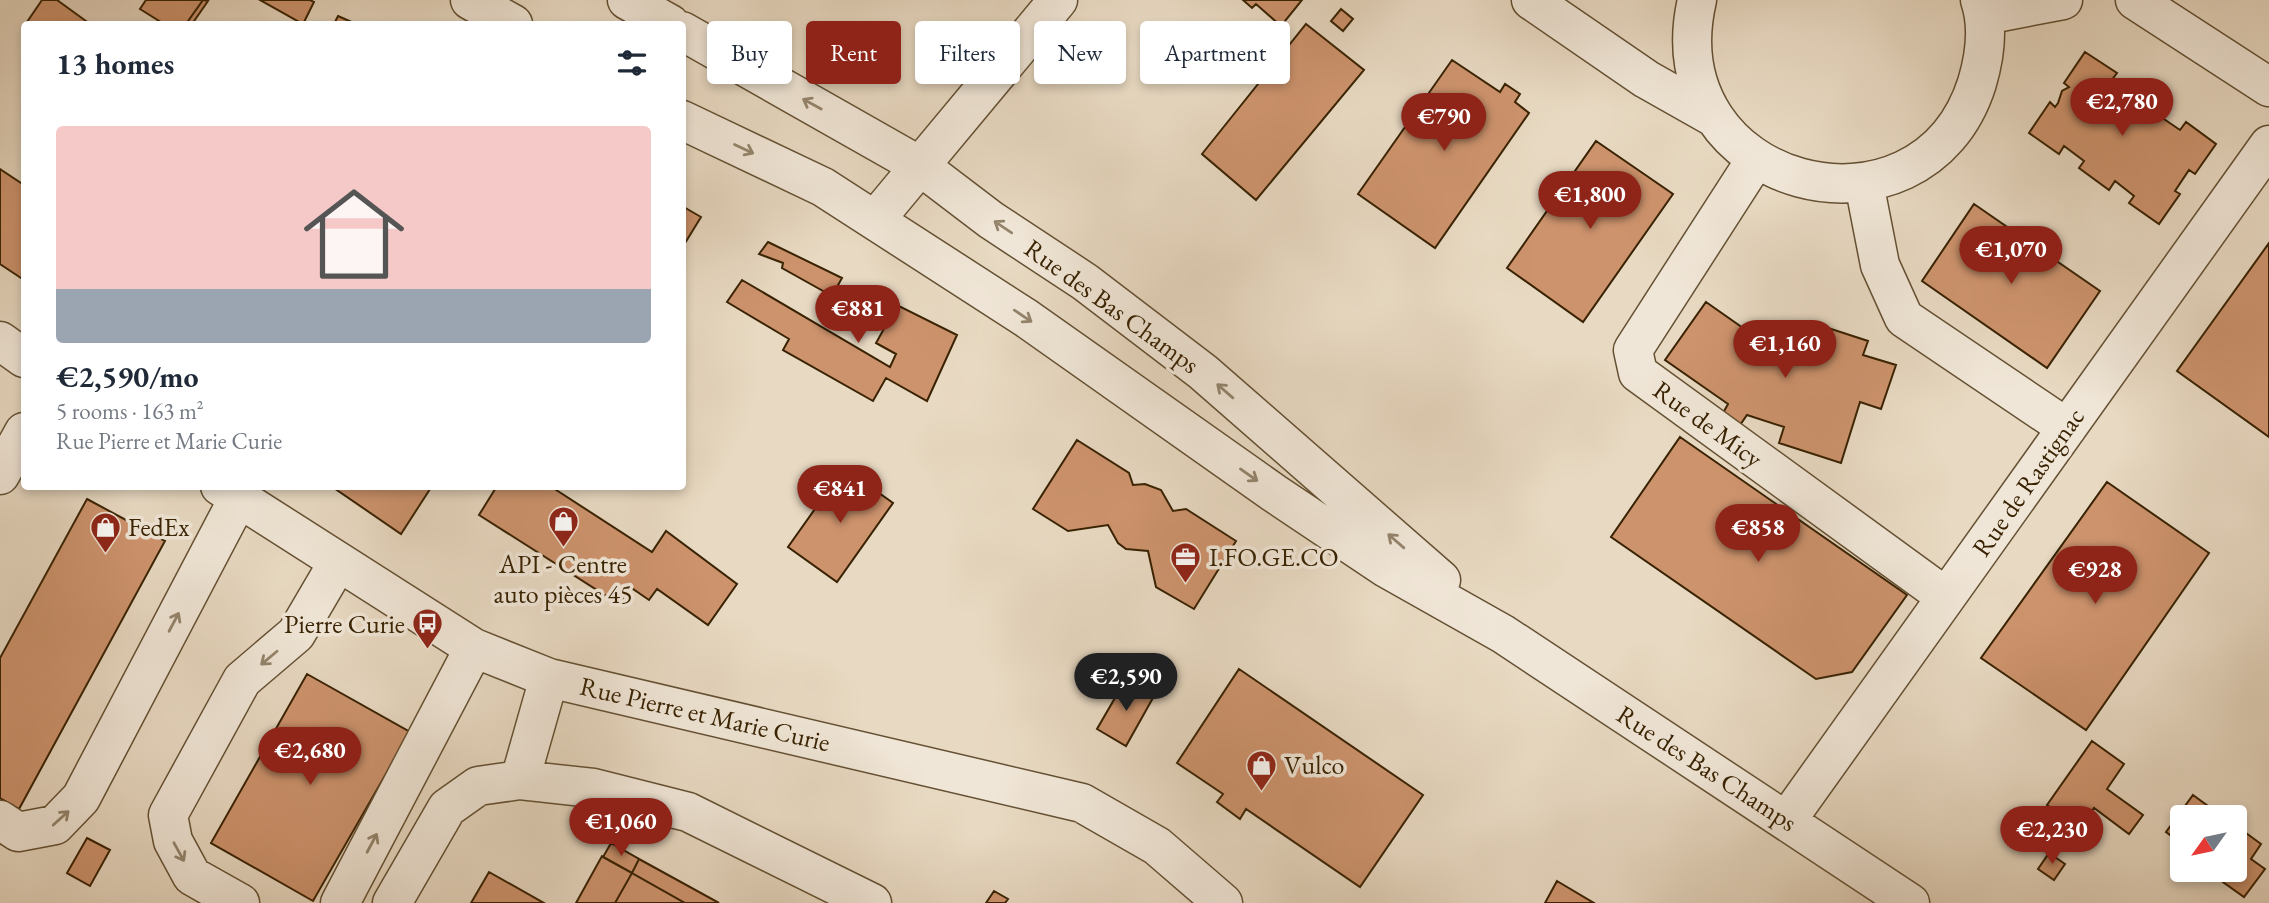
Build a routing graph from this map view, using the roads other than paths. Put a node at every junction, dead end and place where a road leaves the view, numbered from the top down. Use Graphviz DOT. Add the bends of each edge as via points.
graph roads {
  1 [pos="470,0"];
  2 [pos="627,0"];
  3 [pos="1058,0"];
  4 [pos="1531,0"];
  5 [pos="1697,0"];
  6 [pos="2063,0"];
  7 [pos="2135,0"];
  8 [pos="1982,7"];
  9 [pos="508,21"];
  10 [pos="665,21"];
  11 [pos="686,33"];
  12 [pos="2269,87"];
  13 [pos="1715,118"];
  14 [pos="686,122"];
  15 [pos="2269,145"];
  16 [pos="1756,159"];
  17 [pos="920,166"];
  18 [pos="1864,183"];
  19 [pos="875,220"];
  20 [pos="0,341"];
  21 [pos="21,356"];
  22 [pos="2067,428"];
  23 [pos="21,437"];
  24 [pos="0,475"];
  25 [pos="229,493"];
  26 [pos="337,564"];
  27 [pos="1946,597"];
  28 [pos="1503,634"];
  29 [pos="474,648"];
  30 [pos="549,678"];
  31 [pos="520,780"];
  32 [pos="0,820"];
  33 [pos="1787,820"];
  34 [pos="1216,896"];
  35 [pos="240,903"];
  36 [pos="340,903"];
  37 [pos="392,903"];
  38 [pos="872,903"];
  39 [pos="1910,903"];
  1 -- 9 [label="street"];
  2 -- 10 [label="street"];
  3 -- 17 [label="street"];
  4 -- 13 [label="street" via="1646,79"];
  5 -- 13 [label="street" via="1691,27 1696,74"];
  6 -- 8 [label="street"];
  7 -- 12 [label="street"];
  8 -- 18 [label="street" via="1984,61 1970,104 1935,148 1907,168"];
  17 -- 11 [label="street, Rue des Bas Champs, one-way"];
  13 -- 16 [label="street" via="1733,141"];
  14 -- 19 [label="street, Rue des Bas Champs, one-way" via="824,187"];
  15 -- 22 [label="street, Rue de Rastignac"];
  16 -- 18 [label="street" via="1789,176 1826,184"];
  16 -- 27 [label="street, Rue de Micy" via="1633,350 1638,373"];
  17 -- 19 [label="street"];
  28 -- 17 [label="street, Rue des Bas Champs, one-way" via="1203,372"];
  18 -- 22 [label="street" via="1880,265 1905,318"];
  19 -- 28 [label="street, Rue des Bas Champs, one-way" via="1026,318 1364,553"];
  20 -- 21 [label="street"];
  22 -- 27 [label="street, Rue de Rastignac"];
  23 -- 24 [label="street"];
  25 -- 26 [label="street, Rue Pierre et Marie Curie"];
  32 -- 25 [label="street, one-way" via="18,832 55,825 81,797"];
  26 -- 29 [label="street, Rue Pierre et Marie Curie"];
  26 -- 35 [label="street, one-way" via="296,634 242,680 168,815 173,841 192,876"];
  27 -- 33 [label="street, Rue de Rastignac"];
  28 -- 33 [label="street, Rue des Bas Champs"];
  29 -- 30 [label="street, Rue Pierre et Marie Curie"];
  36 -- 29 [label="street, one-way"];
  30 -- 31 [label="street"];
  30 -- 34 [label="street, Rue Pierre et Marie Curie" via="1082,803 1157,846"];
  31 -- 37 [label="street" via="478,786 447,807"];
  31 -- 38 [label="street" via="593,788 688,812"];
  33 -- 39 [label="street, Rue des Bas Champs"];
}
